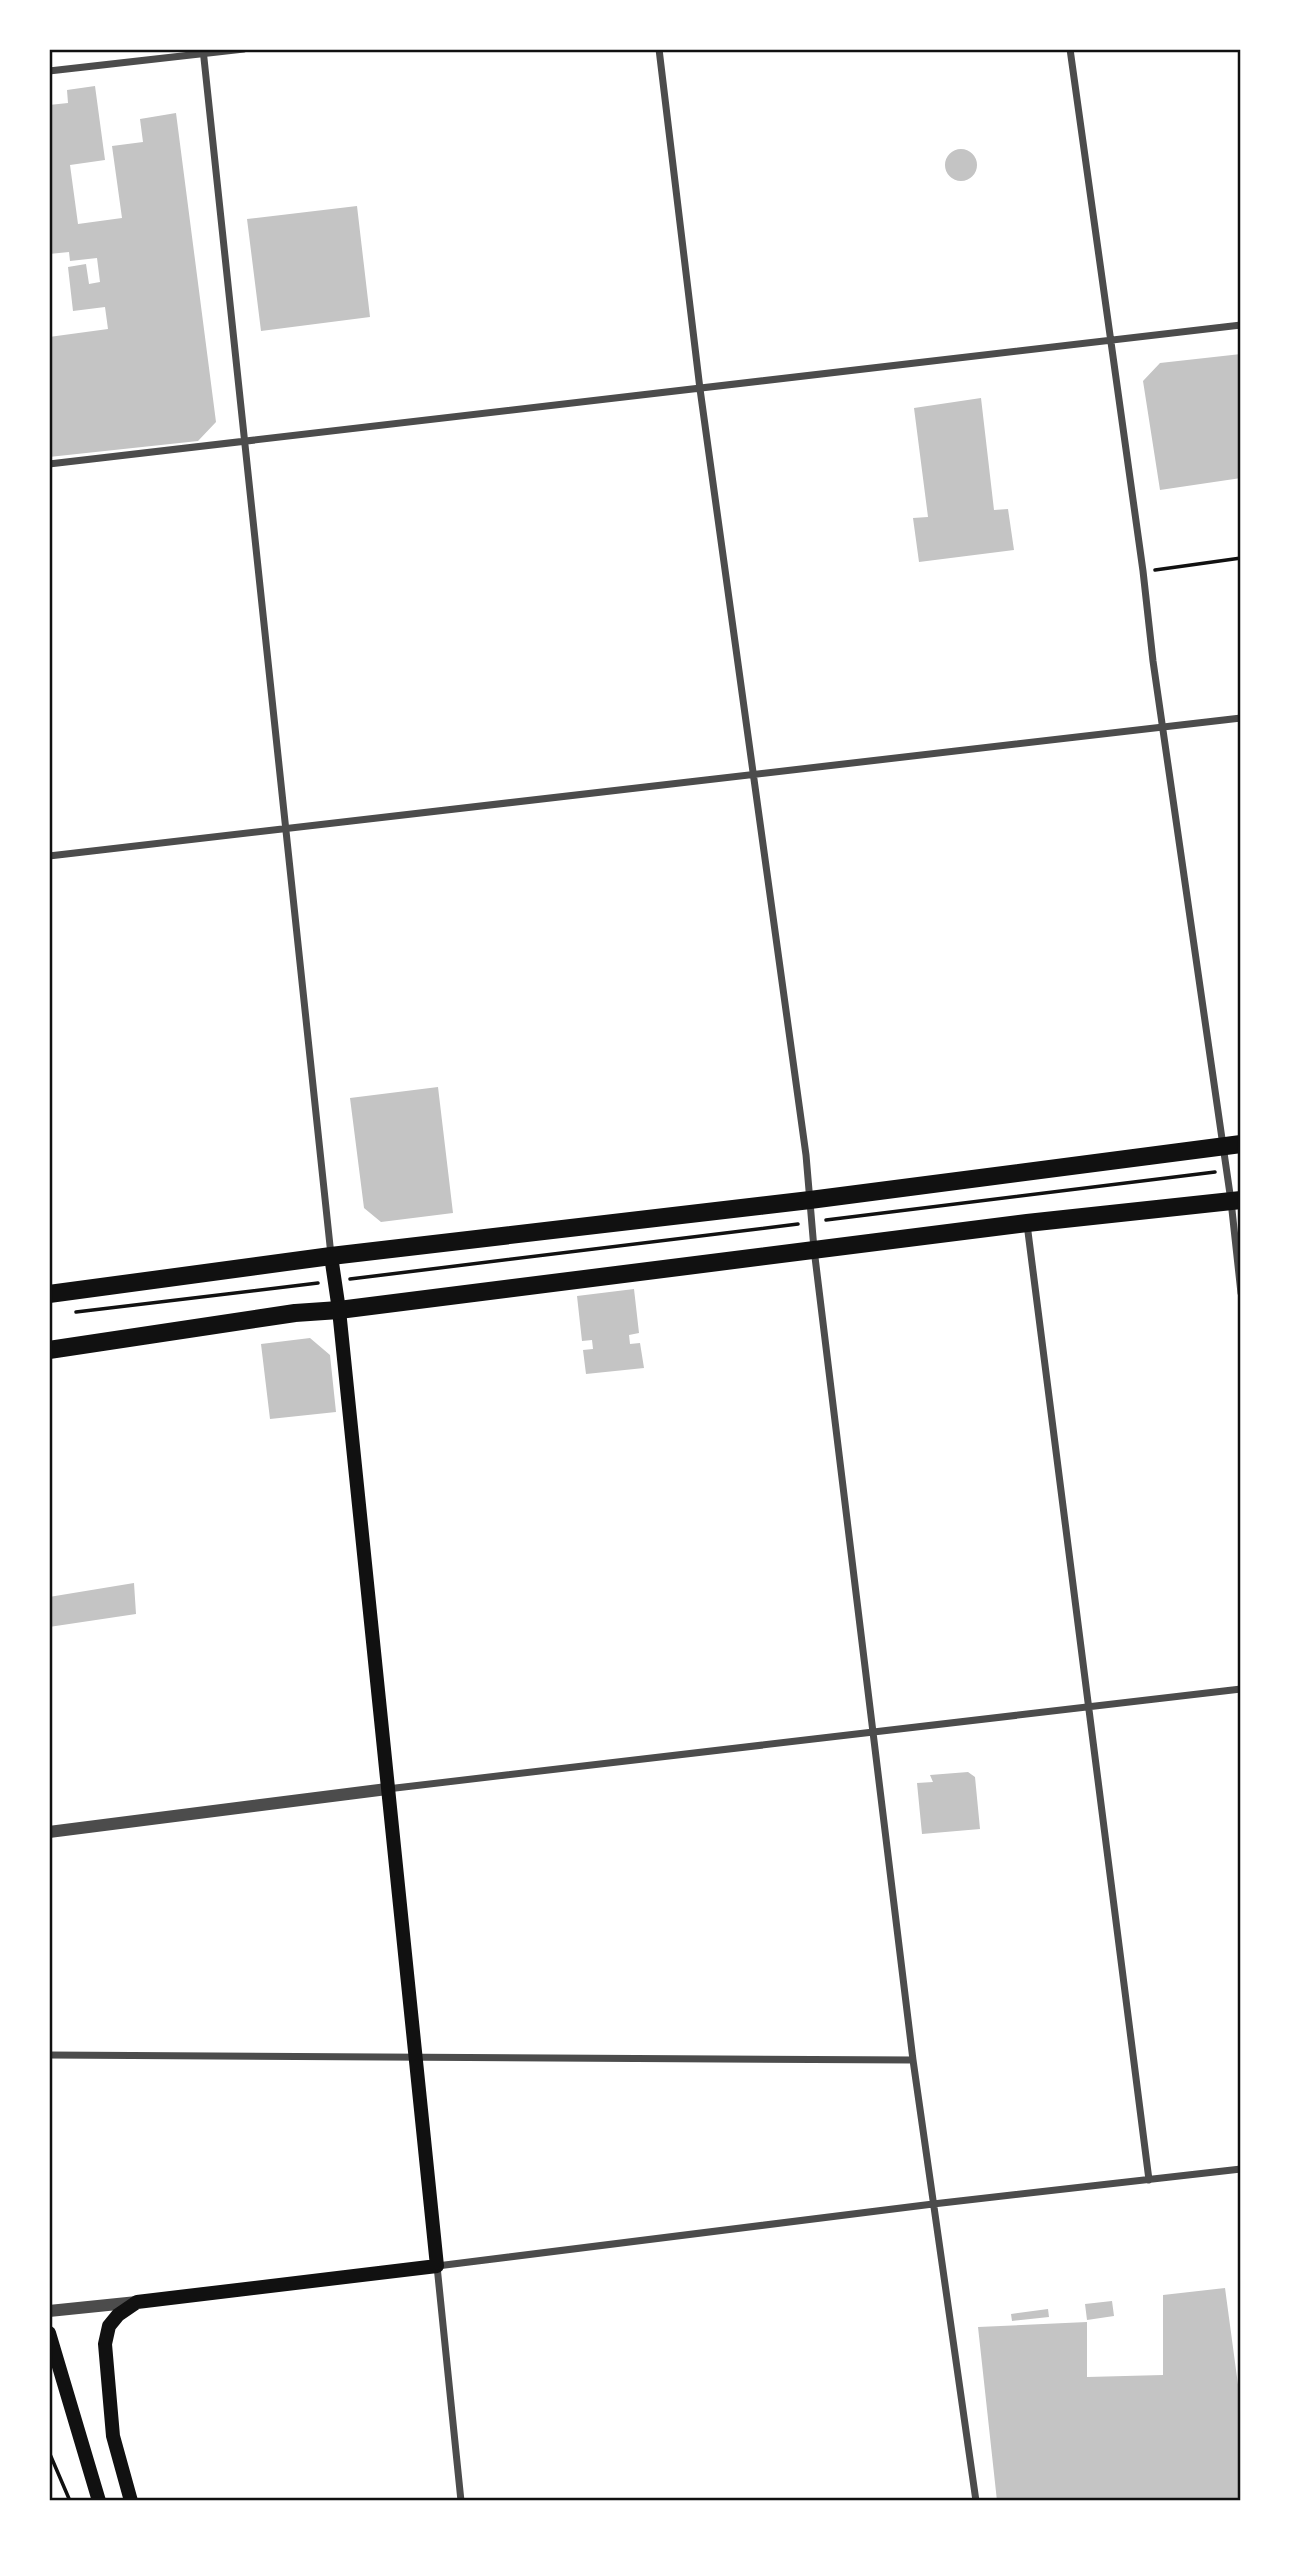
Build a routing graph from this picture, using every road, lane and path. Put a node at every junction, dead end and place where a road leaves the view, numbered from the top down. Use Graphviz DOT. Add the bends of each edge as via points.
graph roads {
  1 [pos="244,49"];
  2 [pos="659,49"];
  3 [pos="1070,49"];
  4 [pos="203,51"];
  5 [pos="49,71"];
  6 [pos="1241,325"];
  7 [pos="1110,340"];
  8 [pos="700,389"];
  9 [pos="245,442"];
  10 [pos="49,464"];
  11 [pos="1241,558"];
  12 [pos="1143,572"];
  13 [pos="1241,718"];
  14 [pos="1162,727"];
  15 [pos="753,773"];
  16 [pos="285,827"];
  17 [pos="49,856"];
  18 [pos="1232,1145"];
  19 [pos="1227,1171"];
  20 [pos="810,1200"];
  21 [pos="1236,1200"];
  22 [pos="812,1222"];
  23 [pos="1027,1223"];
  24 [pos="814,1250"];
  25 [pos="331,1256"];
  26 [pos="334,1281"];
  27 [pos="1241,1293"];
  28 [pos="49,1294"];
  29 [pos="339,1310"];
  30 [pos="76,1312"];
  31 [pos="49,1350"];
  32 [pos="1241,1689"];
  33 [pos="1089,1706"];
  34 [pos="873,1732"];
  35 [pos="387,1789"];
  36 [pos="49,1832"];
  37 [pos="49,2055"];
  38 [pos="417,2057"];
  39 [pos="913,2060"];
  40 [pos="1241,2169"];
  41 [pos="1149,2180"];
  42 [pos="933,2204"];
  43 [pos="437,2266"];
  44 [pos="137,2302"];
  45 [pos="49,2311"];
  46 [pos="49,2333"];
  47 [pos="49,2452"];
  48 [pos="70,2501"];
  49 [pos="99,2501"];
  50 [pos="131,2501"];
  51 [pos="461,2501"];
  52 [pos="976,2501"];
  1 -- 4 [label="street"];
  2 -- 8 [label="street"];
  3 -- 7 [label="street"];
  4 -- 5 [label="street"];
  4 -- 9 [label="street"];
  6 -- 7 [label="street"];
  7 -- 8 [label="street"];
  7 -- 12 [label="street"];
  8 -- 9 [label="street"];
  8 -- 15 [label="street"];
  9 -- 10 [label="street"];
  9 -- 16 [label="street"];
  11 -- 12 [label="path"];
  12 -- 14 [label="street"];
  13 -- 14 [label="street"];
  14 -- 15 [label="street"];
  14 -- 18 [label="street"];
  15 -- 16 [label="street"];
  15 -- 20 [label="street"];
  16 -- 17 [label="street"];
  16 -- 25 [label="street"];
  18 -- 19 [label="street"];
  18 -- 20 [label="main road"];
  19 -- 21 [label="street"];
  19 -- 22 [label="path"];
  20 -- 22 [label="street"];
  20 -- 25 [label="main road"];
  21 -- 23 [label="main road"];
  21 -- 27 [label="street"];
  22 -- 24 [label="street"];
  22 -- 26 [label="path"];
  23 -- 24 [label="main road"];
  23 -- 33 [label="street"];
  24 -- 29 [label="main road"];
  24 -- 34 [label="street"];
  25 -- 26 [label="main road"];
  25 -- 28 [label="main road"];
  26 -- 29 [label="main road"];
  26 -- 30 [label="path"];
  29 -- 31 [label="main road"];
  29 -- 35 [label="main road"];
  32 -- 33 [label="street"];
  33 -- 34 [label="street"];
  33 -- 41 [label="street"];
  34 -- 35 [label="street"];
  34 -- 39 [label="street"];
  35 -- 36 [label="street"];
  35 -- 38 [label="main road"];
  37 -- 38 [label="street"];
  38 -- 39 [label="street"];
  38 -- 43 [label="main road"];
  39 -- 42 [label="street"];
  40 -- 41 [label="street"];
  41 -- 42 [label="street"];
  42 -- 43 [label="street"];
  42 -- 52 [label="street"];
  43 -- 44 [label="main road"];
  43 -- 51 [label="street"];
  44 -- 45 [label="street"];
  44 -- 50 [label="main road" via="109,2326 105,2344 113,2436"];
  46 -- 49 [label="main road"];
  47 -- 48 [label="path"];
}
